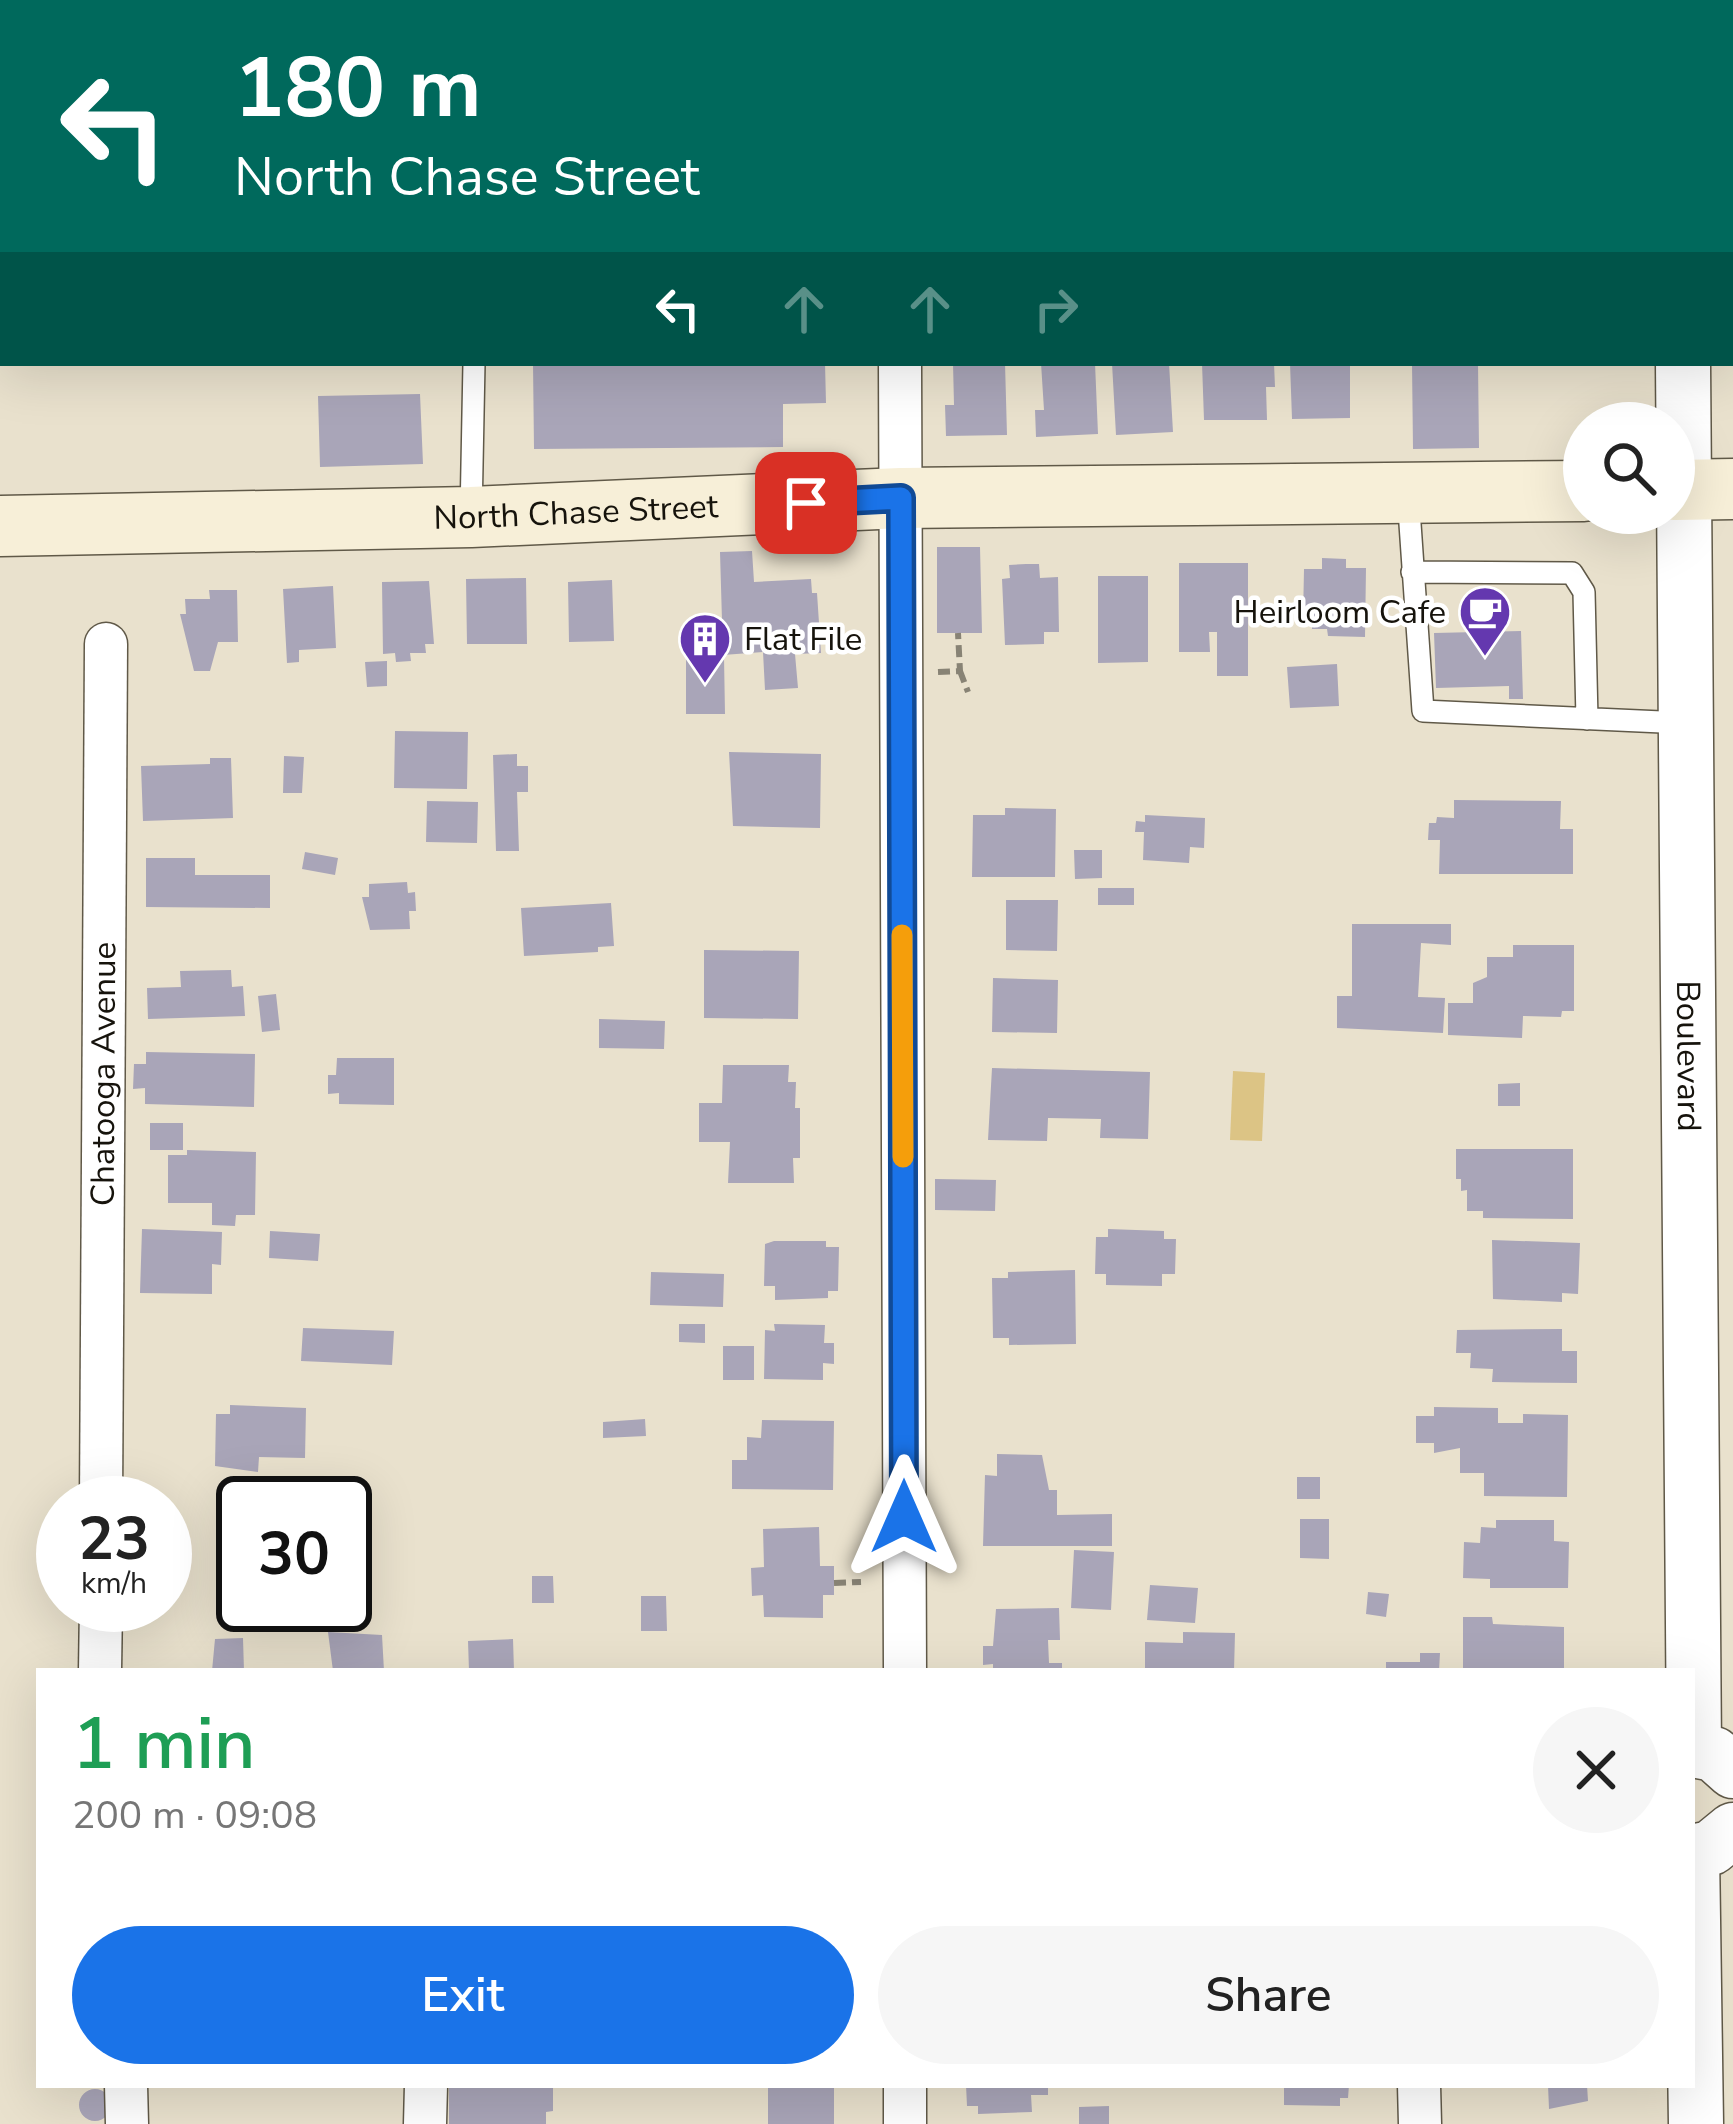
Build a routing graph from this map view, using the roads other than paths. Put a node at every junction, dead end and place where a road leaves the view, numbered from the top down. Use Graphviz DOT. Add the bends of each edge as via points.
graph roads {
  1 [pos="474,366"];
  2 [pos="900,366"];
  3 [pos="1683,366"];
  4 [pos="1697,490"];
  5 [pos="1563,491"];
  6 [pos="1408,493"];
  7 [pos="901,498"];
  8 [pos="471,517"];
  9 [pos="21,526"];
  10 [pos="1412,572"];
  11 [pos="106,644"];
  12 [pos="1587,719"];
  13 [pos="1685,723"];
  14 [pos="101,1476"];
  15 [pos="101,1632"];
  16 [pos="100,1668"];
  17 [pos="905,1668"];
  18 [pos="1706,1757"];
  19 [pos="1733,1830"];
  20 [pos="1695,1851"];
  21 [pos="1695,2056"];
  22 [pos="126,2088"];
  23 [pos="426,2088"];
  24 [pos="905,2088"];
  25 [pos="1420,2088"];
  26 [pos="127,2124"];
  27 [pos="425,2124"];
  28 [pos="905,2124"];
  29 [pos="1420,2124"];
  30 [pos="1696,2124"];
  1 -- 8 [label="lane"];
  2 -- 7 [label="street"];
  3 -- 4 [label="street, Boulevard"];
  4 -- 13 [label="street, Boulevard"];
  5 -- 6 [label="main road, North Chase Street"];
  6 -- 7 [label="main road, North Chase Street"];
  6 -- 10 [label="lane"];
  7 -- 8 [label="main road, North Chase Street"];
  7 -- 17 [label="street"];
  8 -- 9 [label="main road, North Chase Street"];
  10 -- 12 [label="lane" via="1423,712"];
  10 -- 12 [label="lane" via="1572,573 1584,592"];
  11 -- 14 [label="street, Chatooga Avenue"];
  12 -- 13 [label="lane"];
  13 -- 18 [label="street, Boulevard"];
  15 -- 16 [label="street"];
  19 -- 20 [label="street"];
  21 -- 30 [label="street"];
  22 -- 26 [label="street"];
  23 -- 27 [label="street"];
  24 -- 28 [label="street"];
  25 -- 29 [label="street"];
}
